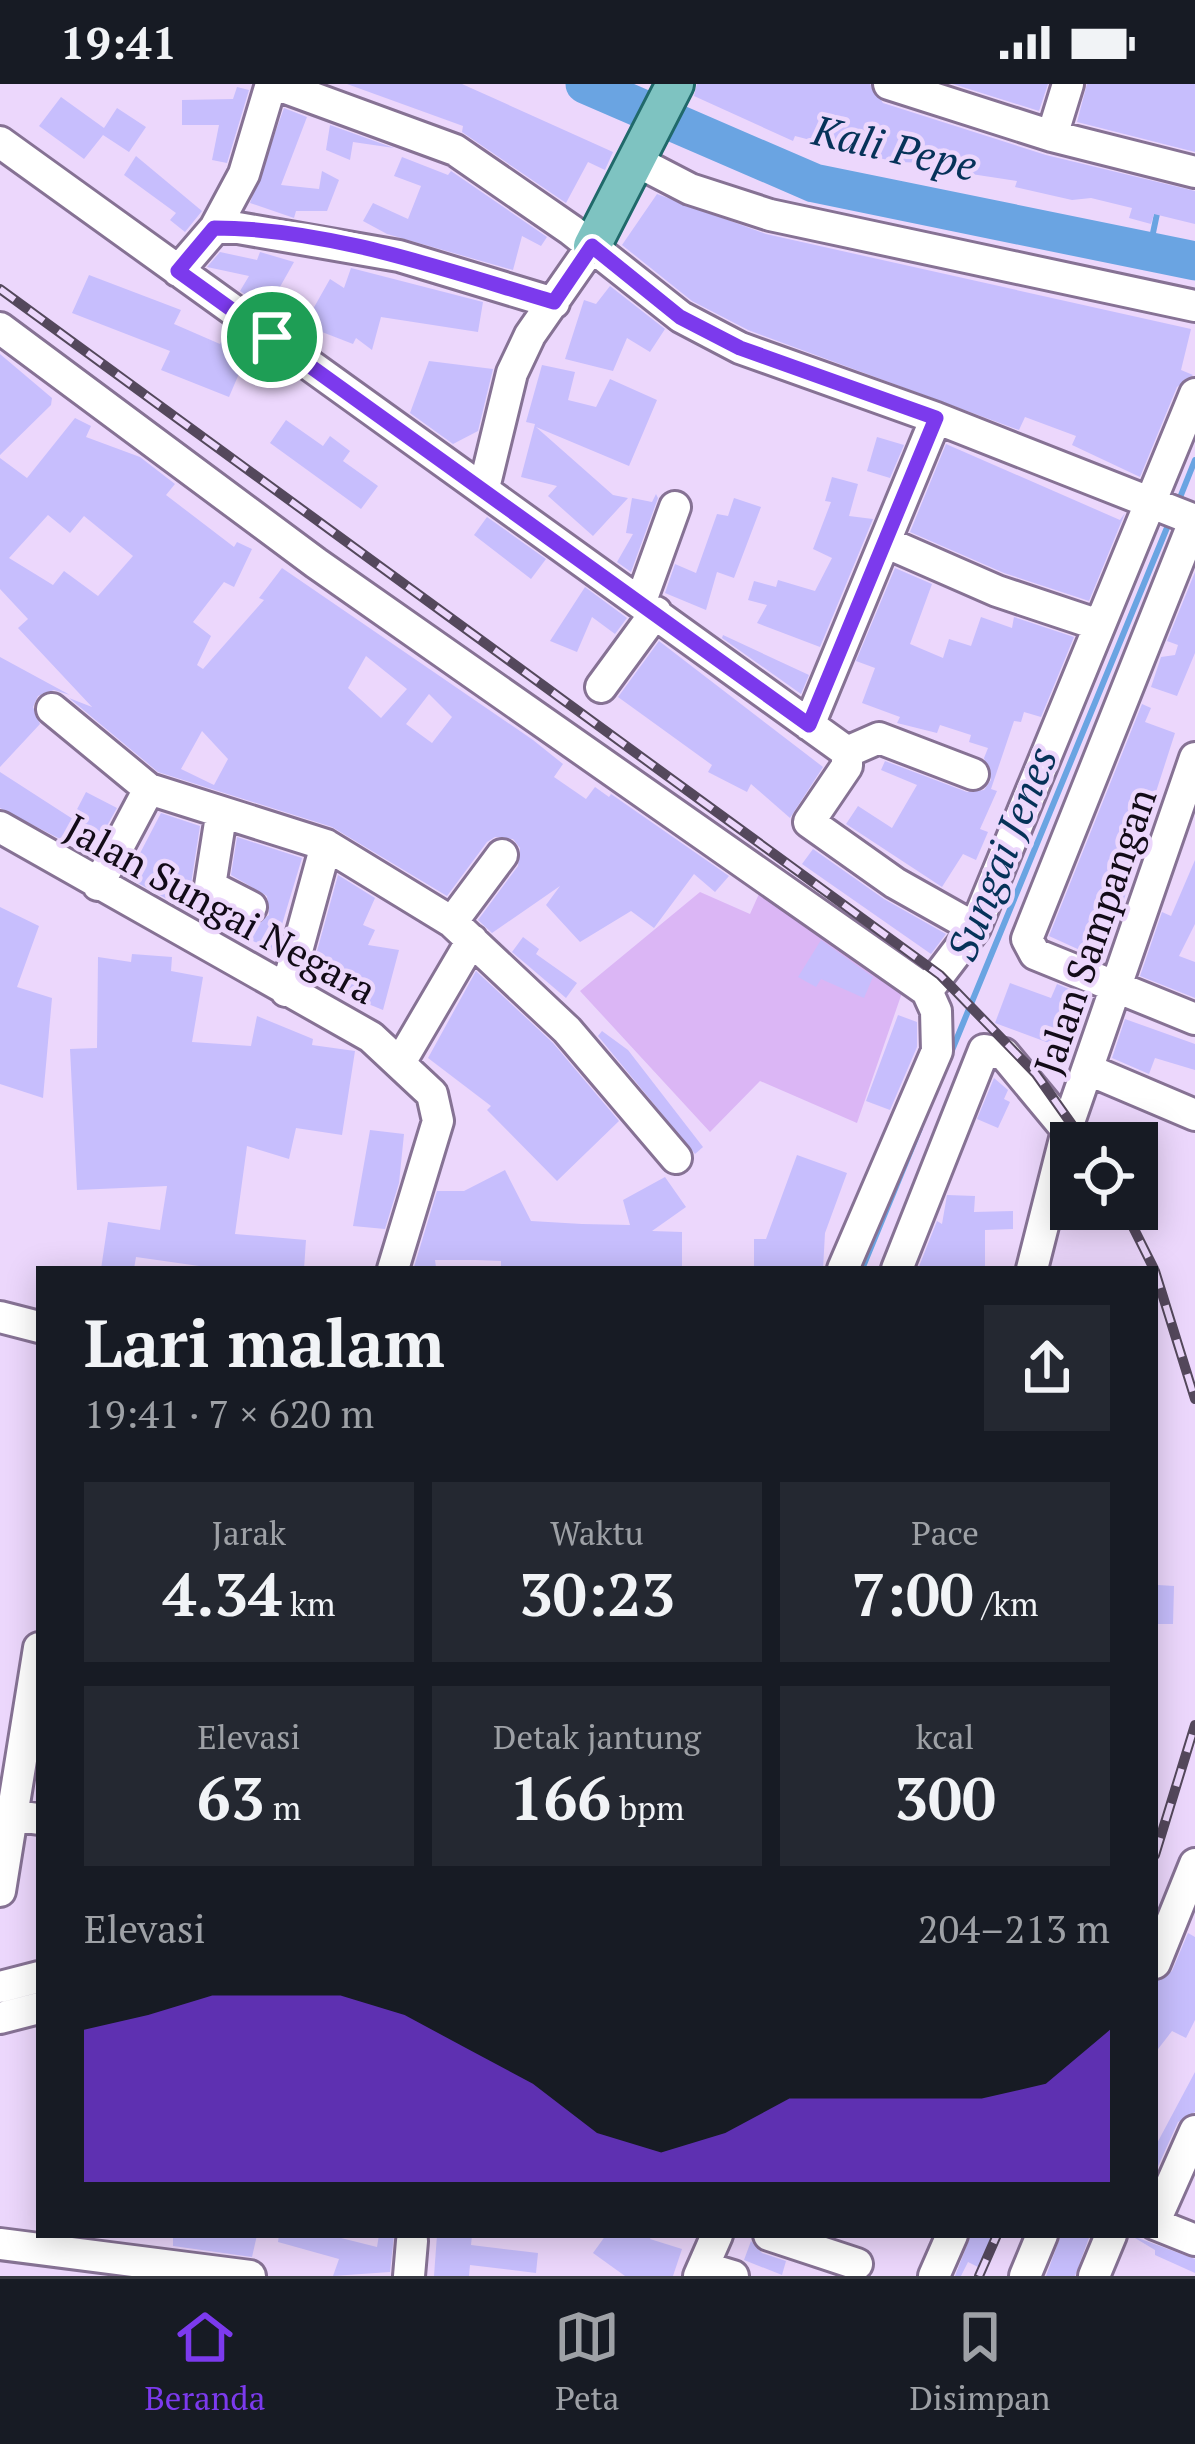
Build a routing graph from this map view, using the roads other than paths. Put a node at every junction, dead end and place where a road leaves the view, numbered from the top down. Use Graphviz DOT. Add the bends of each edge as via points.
graph roads {
  1 [pos="273,84"];
  2 [pos="889,84"];
  3 [pos="1068,84"];
  4 [pos="667,90"];
  5 [pos="975,96"];
  6 [pos="1052,136"];
  7 [pos="0,142"];
  8 [pos="638,156"];
  9 [pos="1181,168"];
  10 [pos="214,228"];
  11 [pos="592,246"];
  12 [pos="178,271"];
  13 [pos="554,302"];
  14 [pos="1195,306"];
  15 [pos="0,328"];
  16 [pos="1195,394"];
  17 [pos="936,418"];
  18 [pos="494,442"];
  19 [pos="448,464"];
  20 [pos="484,488"];
  21 [pos="1153,501"];
  22 [pos="675,506"];
  23 [pos="1193,519"];
  24 [pos="885,542"];
  25 [pos="648,606"];
  26 [pos="1099,625"];
  27 [pos="601,687"];
  28 [pos="52,709"];
  29 [pos="809,725"];
  30 [pos="847,752"];
  31 [pos="1195,758"];
  32 [pos="973,774"];
  33 [pos="149,789"];
  34 [pos="1189,795"];
  35 [pos="220,816"];
  36 [pos="0,827"];
  37 [pos="326,845"];
  38 [pos="502,855"];
  39 [pos="98,885"];
  40 [pos="251,907"];
  41 [pos="975,928"];
  42 [pos="462,931"];
  43 [pos="1118,986"];
  44 [pos="286,991"];
  45 [pos="927,992"];
  46 [pos="1195,1018"];
  47 [pos="400,1061"];
  48 [pos="1089,1070"];
  49 [pos="1195,1115"];
  50 [pos="1060,1122"];
  51 [pos="1070,1122"];
  52 [pos="676,1158"];
  53 [pos="1050,1198"];
  54 [pos="394,1266"];
  55 [pos="844,1266"];
  56 [pos="898,1266"];
  57 [pos="1033,1266"];
  58 [pos="0,1317"];
  59 [pos="36,1326"];
  60 [pos="36,1656"];
  61 [pos="11,1725"];
  62 [pos="24,1817"];
  63 [pos="2,1854"];
  64 [pos="1195,1864"];
  65 [pos="0,1891"];
  66 [pos="1177,1896"];
  67 [pos="1158,1954"];
  68 [pos="36,1978"];
  69 [pos="0,1987"];
  70 [pos="36,2009"];
  71 [pos="0,2018"];
  72 [pos="1195,2131"];
  73 [pos="1158,2215"];
  74 [pos="1158,2223"];
  75 [pos="716,2238"];
  76 [pos="778,2238"];
  77 [pos="951,2238"];
  78 [pos="1041,2238"];
  79 [pos="1110,2238"];
  80 [pos="1195,2240"];
  81 [pos="412,2241"];
  82 [pos="0,2244"];
  83 [pos="857,2264"];
  84 [pos="701,2271"];
  85 [pos="250,2276"];
  86 [pos="410,2276"];
  87 [pos="734,2276"];
  88 [pos="934,2276"];
  89 [pos="1025,2276"];
  90 [pos="1094,2276"];
  1 -- 10 [label="street" via="244,174"];
  1 -- 11 [label="street" via="455,150"];
  2 -- 5 [label="street"];
  3 -- 6 [label="street"];
  4 -- 8 [label="main road"];
  5 -- 6 [label="street"];
  6 -- 9 [label="street"];
  7 -- 12 [label="street"];
  8 -- 11 [label="main road"];
  8 -- 14 [label="street" via="690,189 770,214"];
  10 -- 12 [label="street"];
  10 -- 13 [label="street" via="399,256"];
  11 -- 13 [label="street"];
  11 -- 17 [label="street" via="680,317 740,348"];
  12 -- 19 [label="street"];
  13 -- 18 [label="street" via="512,373"];
  15 -- 45 [label="street" via="316,563"];
  16 -- 21 [label="street"];
  17 -- 21 [label="street"];
  17 -- 24 [label="street"];
  18 -- 19 [label="street"];
  18 -- 20 [label="street"];
  19 -- 20 [label="street"];
  20 -- 25 [label="street"];
  21 -- 23 [label="street"];
  21 -- 26 [label="street"];
  22 -- 25 [label="street"];
  23 -- 43 [label="street" via="1027,939 1035,954"];
  24 -- 26 [label="street"];
  24 -- 29 [label="street"];
  25 -- 27 [label="street"];
  25 -- 29 [label="street"];
  26 -- 41 [label="street"];
  28 -- 33 [label="street"];
  29 -- 30 [label="street"];
  30 -- 32 [label="street" via="880,738"];
  30 -- 41 [label="street" via="847,766 809,822"];
  31 -- 34 [label="street, Jalan Sampangan"];
  33 -- 35 [label="street"];
  33 -- 39 [label="street"];
  34 -- 43 [label="street, Jalan Sampangan"];
  35 -- 37 [label="street"];
  35 -- 40 [label="street" via="210,888"];
  36 -- 39 [label="street, Jalan Sungai Negara"];
  37 -- 42 [label="street"];
  37 -- 44 [label="street"];
  38 -- 42 [label="street"];
  39 -- 44 [label="street, Jalan Sungai Negara"];
  41 -- 45 [label="street"];
  42 -- 47 [label="street"];
  42 -- 52 [label="street" via="567,1030"];
  43 -- 46 [label="street"];
  43 -- 48 [label="street, Jalan Sampangan"];
  44 -- 47 [label="street, Jalan Sungai Negara" via="340,1017"];
  45 -- 55 [label="street" via="937,1051"];
  47 -- 54 [label="street, Jalan Sungai Negara" via="440,1112"];
  48 -- 49 [label="street"];
  48 -- 51 [label="street, Jalan Sampangan"];
  50 -- 56 [label="street" via="1004,1054 984,1050"];
  53 -- 57 [label="street, Jalan Sampangan"];
  58 -- 59 [label="street"];
  60 -- 61 [label="street"];
  61 -- 62 [label="street"];
  62 -- 63 [label="street"];
  63 -- 65 [label="street"];
  64 -- 66 [label="street"];
  66 -- 67 [label="street"];
  68 -- 69 [label="street"];
  70 -- 71 [label="street"];
  72 -- 73 [label="street"];
  74 -- 80 [label="street"];
  75 -- 84 [label="street"];
  76 -- 83 [label="street"];
  77 -- 88 [label="street"];
  78 -- 89 [label="street"];
  79 -- 90 [label="street"];
  81 -- 86 [label="street"];
  82 -- 85 [label="street"];
  84 -- 87 [label="street"];
}
